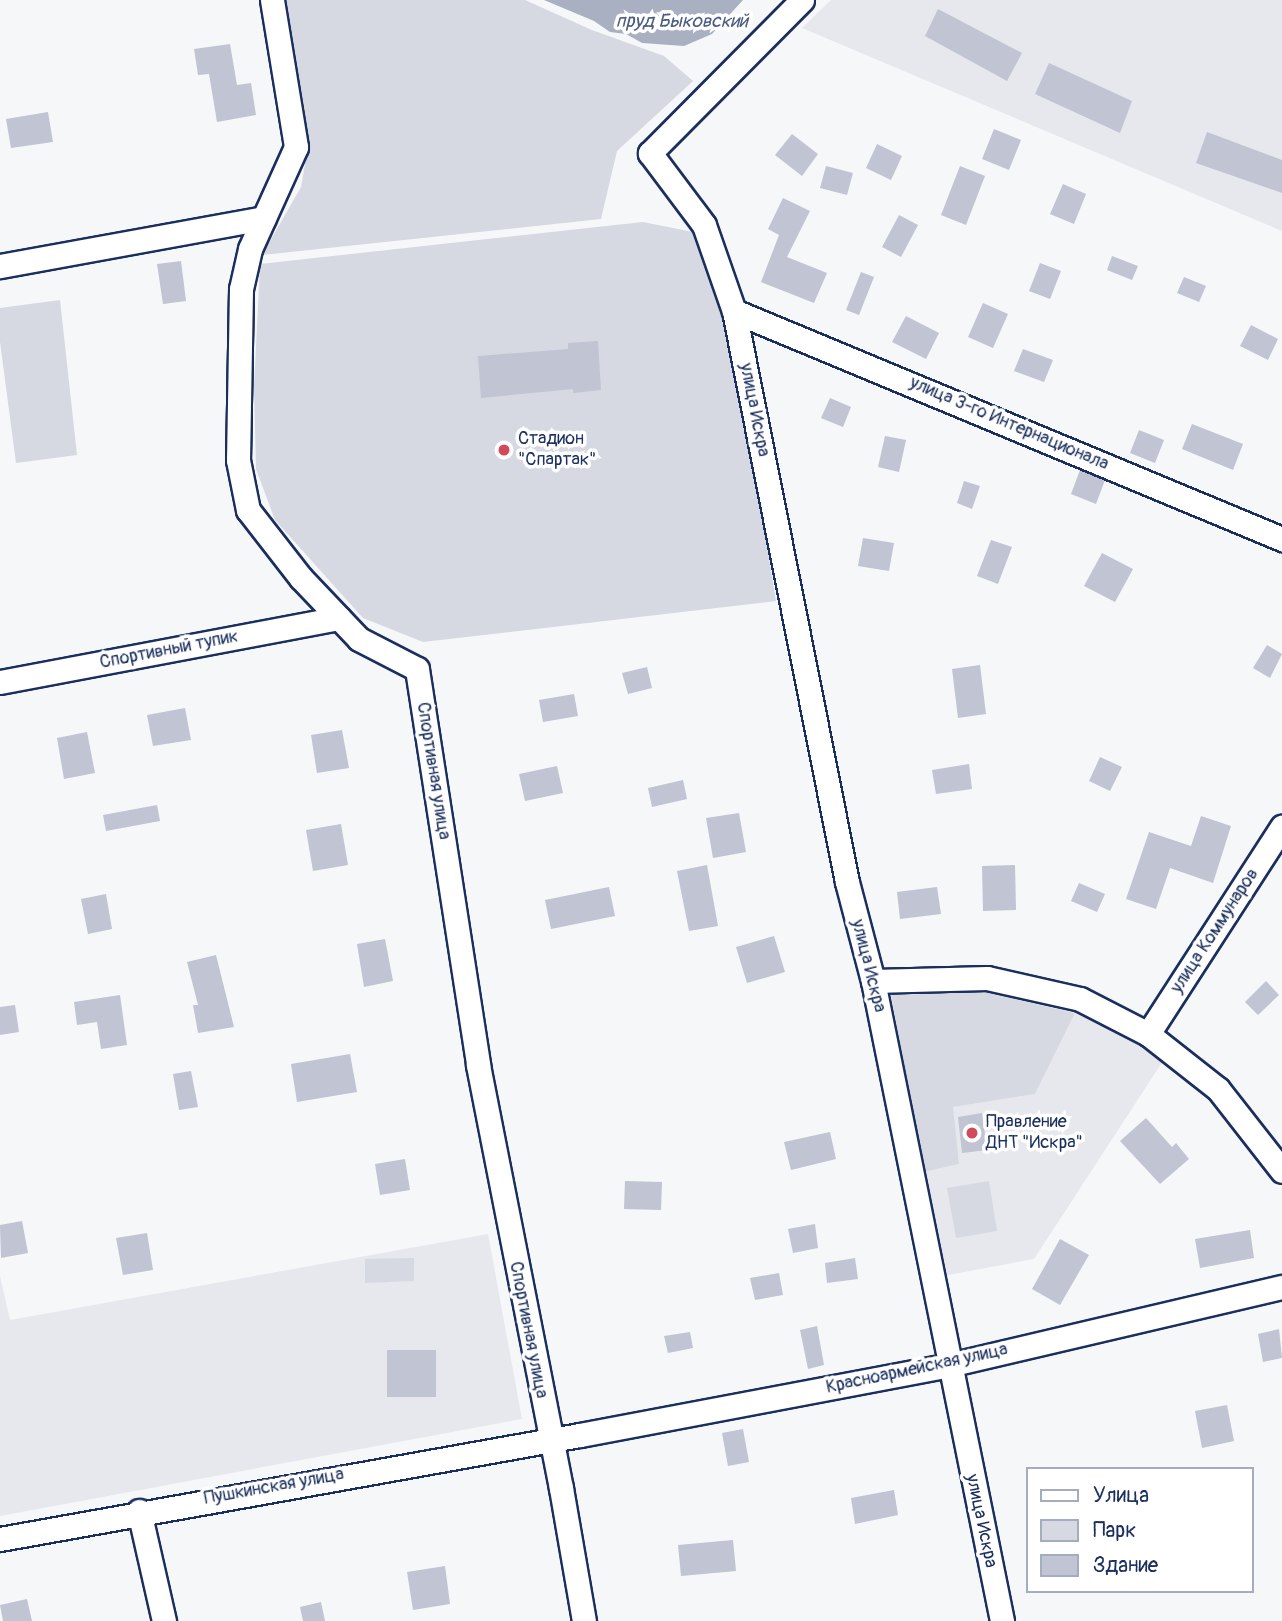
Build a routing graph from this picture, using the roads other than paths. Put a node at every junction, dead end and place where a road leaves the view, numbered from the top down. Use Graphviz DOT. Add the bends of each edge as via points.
graph roads {
  1 [pos="272,0"];
  2 [pos="802,0"];
  3 [pos="264,218"];
  4 [pos="0,266"];
  5 [pos="734,311"];
  6 [pos="1282,539"];
  7 [pos="338,618"];
  8 [pos="0,682"];
  9 [pos="1282,827"];
  10 [pos="873,981"];
  11 [pos="1148,1034"];
  12 [pos="1282,1171"];
  13 [pos="1282,1287"];
  14 [pos="949,1365"];
  15 [pos="549,1438"];
  16 [pos="139,1511"];
  17 [pos="0,1539"];
  18 [pos="164,1621"];
  19 [pos="584,1621"];
  20 [pos="1002,1621"];
  1 -- 3 [label="street, Спортивная улица" via="296,147"];
  2 -- 5 [label="street, улица Искра" via="650,153 704,225"];
  3 -- 4 [label="street"];
  3 -- 7 [label="street, Спортивная улица" via="250,249 241,289 241,473 248,510"];
  5 -- 6 [label="street, улица 3-го Интернационала"];
  5 -- 10 [label="street, улица Искра" via="847,882"];
  7 -- 8 [label="street, Спортивный тупик"];
  7 -- 15 [label="street, Спортивная улица" via="359,639 417,669 478,1065"];
  9 -- 11 [label="street, улица Коммунаров"];
  10 -- 11 [label="street" via="987,978 1080,999"];
  10 -- 14 [label="street, улица Искра"];
  11 -- 12 [label="street" via="1218,1089"];
  13 -- 14 [label="street, Красноармейская улица"];
  14 -- 15 [label="street, Красноармейская улица"];
  14 -- 20 [label="street, улица Искра"];
  15 -- 16 [label="street, Пушкинская улица"];
  15 -- 19 [label="street, Спортивная улица"];
  16 -- 17 [label="street, Пушкинская улица"];
  16 -- 18 [label="street"];
}
